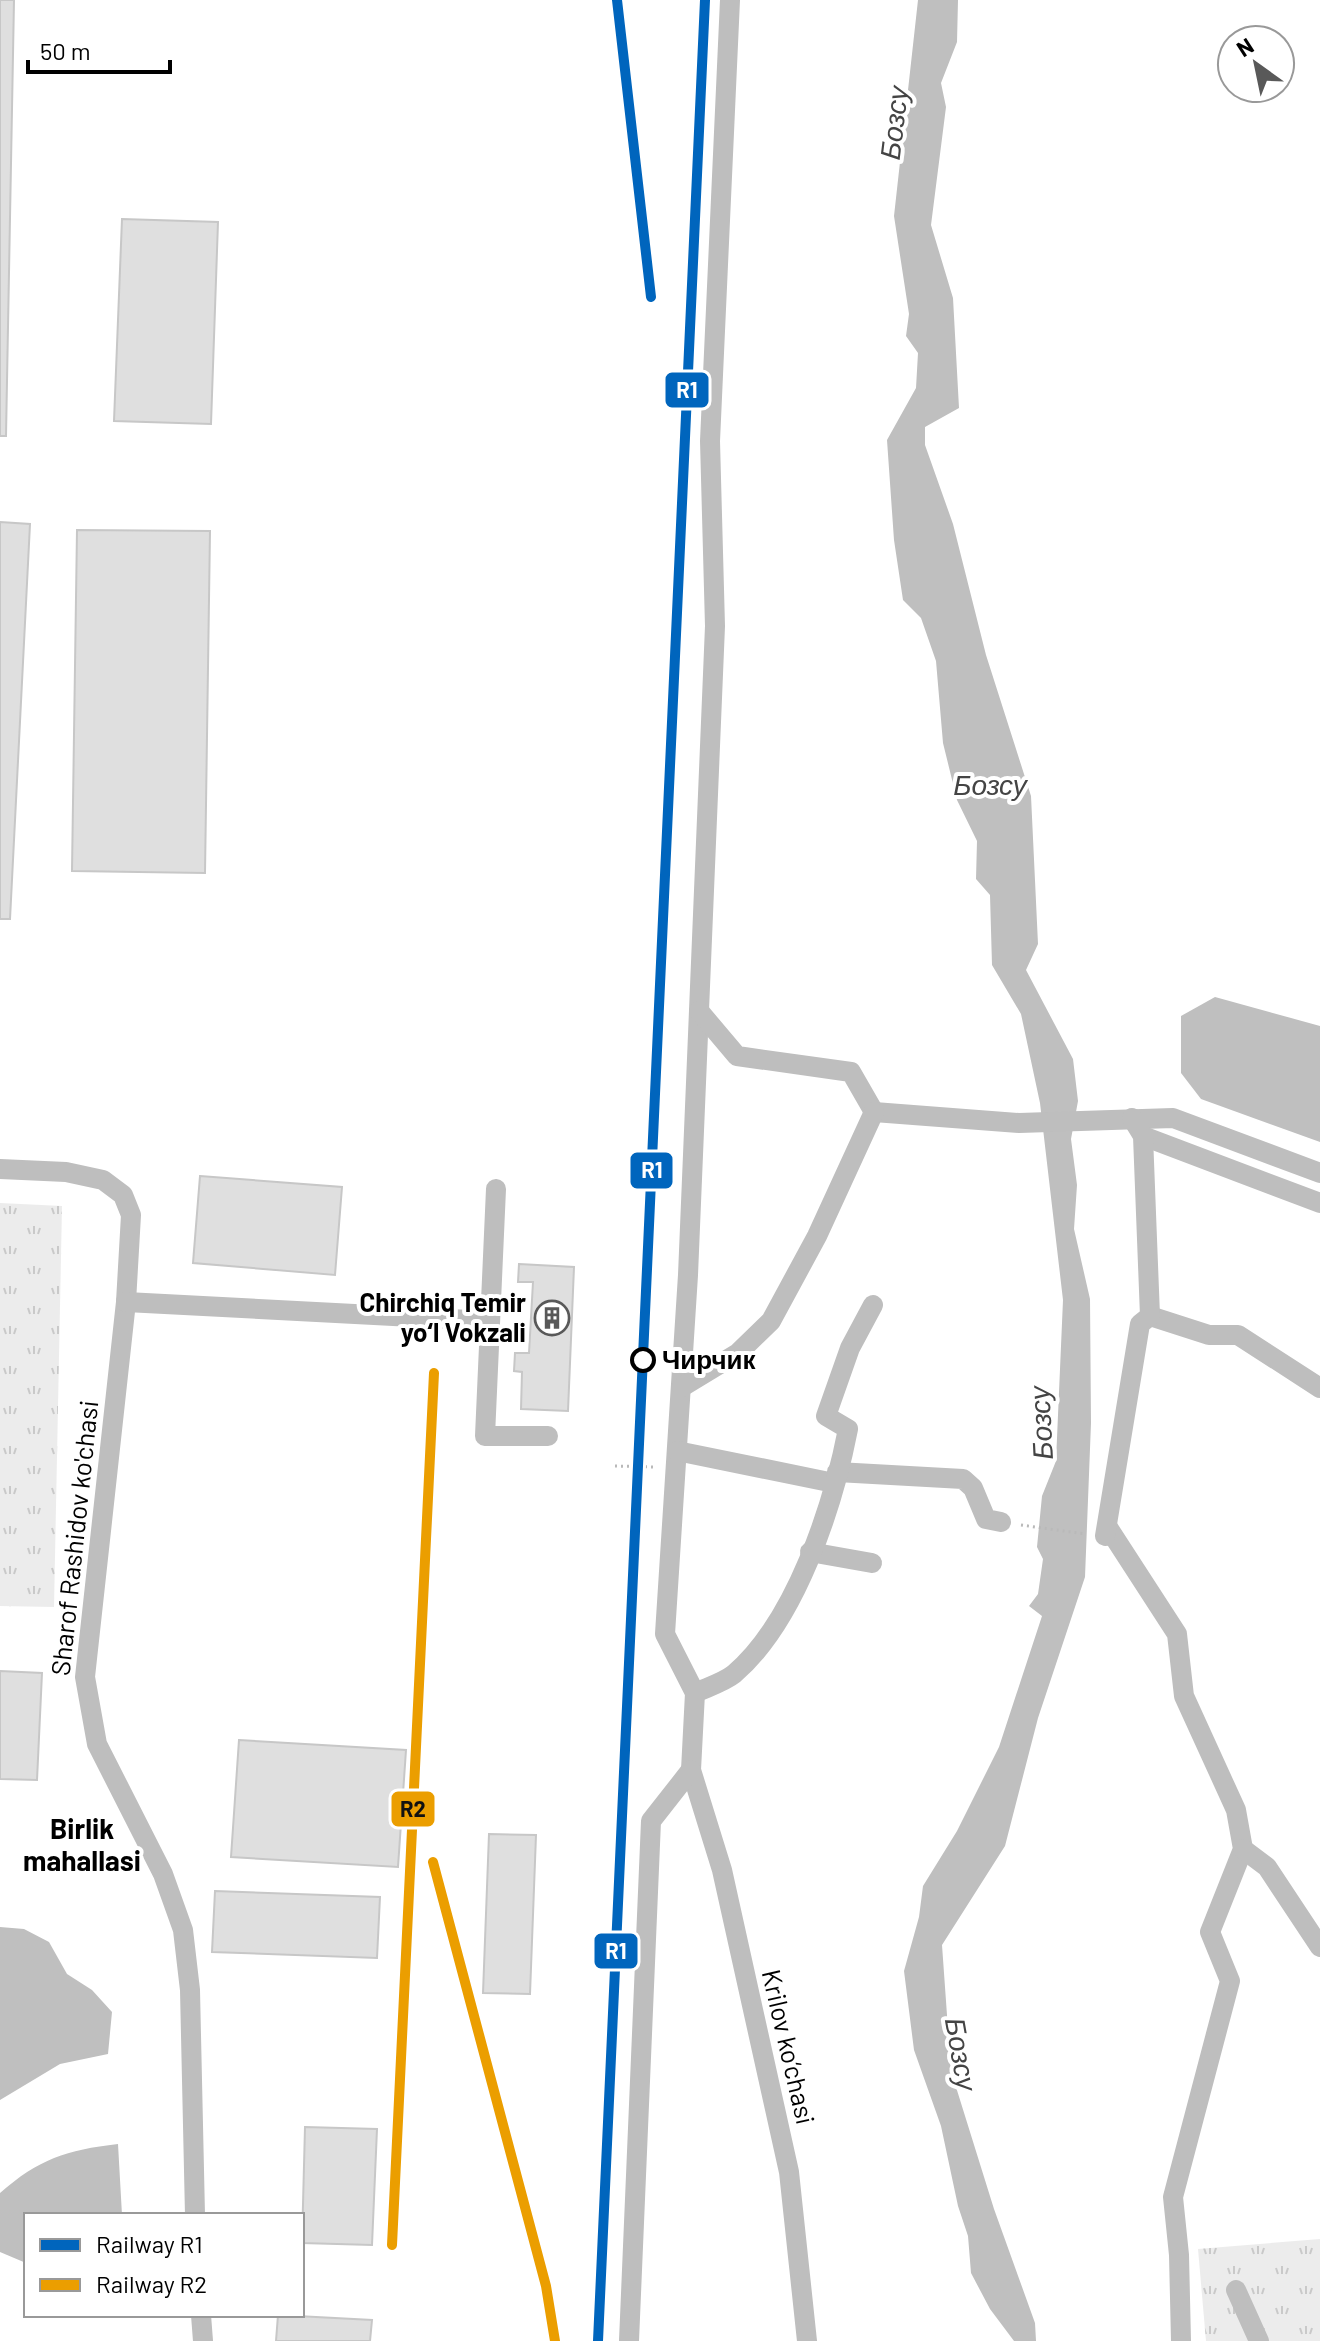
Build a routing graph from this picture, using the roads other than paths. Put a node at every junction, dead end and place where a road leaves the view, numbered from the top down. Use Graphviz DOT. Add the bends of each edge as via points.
graph roads {
  1 [pos="730,0"];
  2 [pos="699,1011"];
  3 [pos="874,1112"];
  4 [pos="1132,1118"];
  5 [pos="1143,1136"];
  6 [pos="0,1169"];
  7 [pos="1320,1173"];
  8 [pos="496,1189"];
  9 [pos="1320,1203"];
  10 [pos="126,1302"];
  11 [pos="873,1305"];
  12 [pos="1150,1316"];
  13 [pos="489,1321"];
  14 [pos="682,1387"];
  15 [pos="1320,1388"];
  16 [pos="548,1436"];
  17 [pos="677,1460"];
  18 [pos="836,1477"];
  19 [pos="1001,1522"];
  20 [pos="810,1552"];
  21 [pos="872,1563"];
  22 [pos="695,1693"];
  23 [pos="691,1770"];
  24 [pos="1243,1849"];
  25 [pos="1320,1947"];
  26 [pos="195,2213"];
  27 [pos="1236,2290"];
  28 [pos="201,2317"];
  29 [pos="203,2341"];
  30 [pos="629,2341"];
  31 [pos="807,2341"];
  32 [pos="1181,2341"];
  33 [pos="1259,2341"];
  1 -- 2 [label="street" via="710,441 715,626"];
  2 -- 3 [label="street" via="737,1056 851,1072"];
  2 -- 14 [label="street"];
  3 -- 4 [label="street" via="1019,1123"];
  3 -- 14 [label="street" via="771,1321 738,1353"];
  4 -- 5 [label="street"];
  4 -- 7 [label="street" via="1173,1118"];
  5 -- 9 [label="street"];
  5 -- 12 [label="street"];
  6 -- 10 [label="street, Sharof Rashidov ko'chasi" via="78,1174 115,1186 127,1204 132,1226"];
  8 -- 13 [label="street"];
  10 -- 13 [label="street"];
  10 -- 26 [label="street, Sharof Rashidov ko'chasi" via="85,1677 97,1744 163,1874 183,1930 190,1990"];
  11 -- 18 [label="street" via="850,1348 826,1416 848,1429"];
  12 -- 15 [label="street" via="1209,1335 1238,1335"];
  12 -- 24 [label="street" via="1140,1324 1106,1531 1177,1634 1184,1696 1236,1810"];
  13 -- 16 [label="street" via="485,1436"];
  14 -- 17 [label="street"];
  17 -- 18 [label="street"];
  17 -- 22 [label="street" via="665,1634"];
  18 -- 19 [label="street" via="963,1479 973,1488 986,1519"];
  18 -- 20 [label="street"];
  20 -- 21 [label="street"];
  20 -- 22 [label="street" via="775,1628 733,1675"];
  22 -- 23 [label="street"];
  23 -- 30 [label="street" via="651,1821"];
  23 -- 31 [label="street, Krilov ko‘chasi" via="722,1870 789,2172"];
  24 -- 25 [label="street" via="1267,1867"];
  24 -- 32 [label="street" via="1210,1932 1230,1981 1173,2197"];
  27 -- 33 [label="street"];
  28 -- 29 [label="street"];
}
